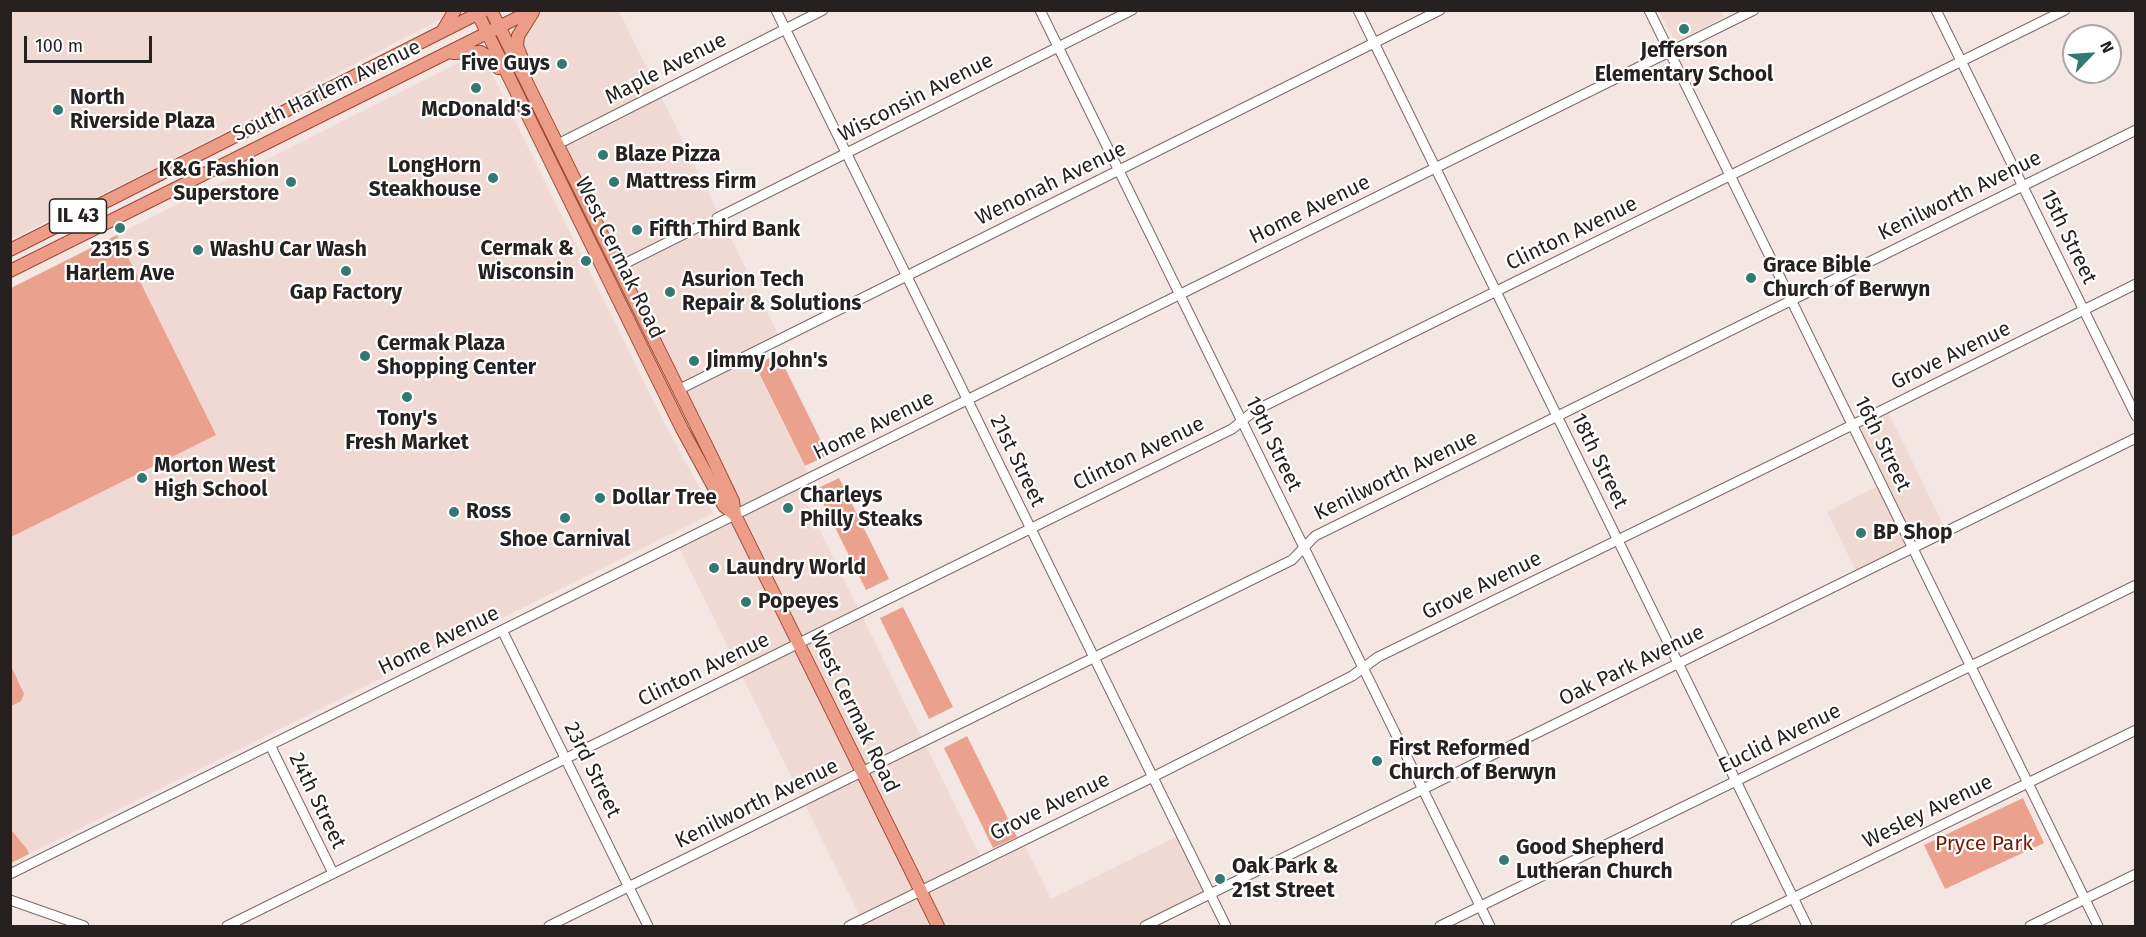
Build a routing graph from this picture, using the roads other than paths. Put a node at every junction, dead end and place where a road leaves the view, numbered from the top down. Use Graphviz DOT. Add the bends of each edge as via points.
graph roads {
  1 [pos="455,10"];
  2 [pos="491,10"];
  3 [pos="533,10"];
  4 [pos="776,10"];
  5 [pos="823,10"];
  6 [pos="1040,10"];
  7 [pos="1132,10"];
  8 [pos="1358,10"];
  9 [pos="1440,10"];
  10 [pos="1649,10"];
  11 [pos="1754,10"];
  12 [pos="1936,10"];
  13 [pos="2065,10"];
  14 [pos="479,11"];
  15 [pos="499,27"];
  16 [pos="786,30"];
  17 [pos="443,31"];
  18 [pos="487,34"];
  19 [pos="1374,43"];
  20 [pos="1058,47"];
  21 [pos="1670,52"];
  22 [pos="446,54"];
  23 [pos="1962,62"];
  24 [pos="528,85"];
  25 [pos="513,86"];
  26 [pos="2136,130"];
  27 [pos="558,144"];
  28 [pos="846,153"];
  29 [pos="1436,168"];
  30 [pos="1119,171"];
  31 [pos="1730,176"];
  32 [pos="2022,185"];
  33 [pos="717,218"];
  34 [pos="704,224"];
  35 [pos="10,250"];
  36 [pos="618,267"];
  37 [pos="10,271"];
  38 [pos="907,276"];
  39 [pos="2136,284"];
  40 [pos="1496,292"];
  41 [pos="1180,295"];
  42 [pos="1791,300"];
  43 [pos="2084,310"];
  44 [pos="678,390"];
  45 [pos="968,400"];
  46 [pos="1557,416"];
  47 [pos="2136,416"];
  48 [pos="1242,421"];
  49 [pos="1852,425"];
  50 [pos="2136,438"];
  51 [pos="735,515"];
  52 [pos="1030,528"];
  53 [pos="1617,539"];
  54 [pos="1304,548"];
  55 [pos="1913,548"];
  56 [pos="2136,585"];
  57 [pos="502,630"];
  58 [pos="798,643"];
  59 [pos="1095,658"];
  60 [pos="1678,664"];
  61 [pos="1970,666"];
  62 [pos="1363,668"];
  63 [pos="2136,730"];
  64 [pos="270,745"];
  65 [pos="566,758"];
  66 [pos="862,773"];
  67 [pos="1153,777"];
  68 [pos="1736,781"];
  69 [pos="2028,783"];
  70 [pos="1423,790"];
  71 [pos="333,873"];
  72 [pos="10,874"];
  73 [pos="2136,874"];
  74 [pos="629,887"];
  75 [pos="920,891"];
  76 [pos="1210,894"];
  77 [pos="1793,898"];
  78 [pos="2085,899"];
  79 [pos="10,900"];
  80 [pos="1480,907"];
  81 [pos="84,927"];
  82 [pos="227,927"];
  83 [pos="549,927"];
  84 [pos="648,927"];
  85 [pos="849,927"];
  86 [pos="938,927"];
  87 [pos="1145,927"];
  88 [pos="1226,927"];
  89 [pos="1440,927"];
  90 [pos="1490,927"];
  91 [pos="1736,927"];
  92 [pos="1807,927"];
  93 [pos="2030,927"];
  94 [pos="2098,927"];
  1 -- 17 [label="main road"];
  2 -- 15 [label="main road, West Cermak Road"];
  3 -- 15 [label="main road, South Harlem Avenue / IL 43"];
  3 -- 24 [label="main road" via="518,36 517,46"];
  4 -- 16 [label="street, 21st Street"];
  5 -- 16 [label="street, Maple Avenue"];
  6 -- 20 [label="street, 19th Street"];
  7 -- 20 [label="street, Wisconsin Avenue"];
  8 -- 19 [label="street, 18th Street"];
  9 -- 19 [label="street, Wenonah Avenue"];
  10 -- 21 [label="street, 16th Street"];
  11 -- 21 [label="street, Home Avenue"];
  12 -- 23 [label="street, 15th Street"];
  13 -- 23 [label="street, Clinton Avenue"];
  14 -- 17 [label="main road, South Harlem Avenue / IL 43"];
  14 -- 18 [label="main road, West Cermak Road"];
  15 -- 18 [label="main road, South Harlem Avenue / IL 43"];
  15 -- 24 [label="main road, West Cermak Road"];
  16 -- 27 [label="street, Maple Avenue"];
  16 -- 28 [label="street, 21st Street"];
  17 -- 35 [label="main road, South Harlem Avenue / IL 43"];
  18 -- 22 [label="main road, South Harlem Avenue / IL 43"];
  18 -- 25 [label="main road, West Cermak Road"];
  19 -- 29 [label="street, 18th Street"];
  19 -- 30 [label="street, Wenonah Avenue"];
  20 -- 28 [label="street, Wisconsin Avenue"];
  20 -- 30 [label="street, 19th Street"];
  21 -- 29 [label="street, Home Avenue"];
  21 -- 31 [label="street, 16th Street"];
  22 -- 25 [label="main road" via="481,52"];
  22 -- 37 [label="main road, South Harlem Avenue / IL 43"];
  23 -- 31 [label="street, Clinton Avenue"];
  23 -- 32 [label="street, 15th Street"];
  24 -- 27 [label="main road, West Cermak Road"];
  25 -- 51 [label="main road, West Cermak Road" via="682,429 724,506"];
  26 -- 32 [label="street, Kenilworth Avenue"];
  27 -- 36 [label="main road, West Cermak Road"];
  28 -- 33 [label="street, Wisconsin Avenue"];
  28 -- 38 [label="street, 21st Street"];
  29 -- 40 [label="street, 18th Street"];
  29 -- 41 [label="street, Home Avenue"];
  30 -- 38 [label="street, Wenonah Avenue"];
  30 -- 41 [label="street, 19th Street"];
  31 -- 40 [label="street, Clinton Avenue"];
  31 -- 42 [label="street, 16th Street"];
  32 -- 42 [label="street, Kenilworth Avenue"];
  32 -- 43 [label="street, 15th Street"];
  34 -- 36 [label="street"];
  36 -- 44 [label="main road, West Cermak Road"];
  38 -- 44 [label="street, Wenonah Avenue"];
  38 -- 45 [label="street, 21st Street"];
  39 -- 43 [label="street, Grove Avenue"];
  40 -- 46 [label="street, 18th Street"];
  40 -- 48 [label="street, Clinton Avenue" via="1254,411"];
  41 -- 45 [label="street, Home Avenue"];
  41 -- 48 [label="street, 19th Street"];
  42 -- 46 [label="street, Kenilworth Avenue"];
  42 -- 49 [label="street, 16th Street"];
  43 -- 47 [label="street, 15th Street"];
  43 -- 49 [label="street, Grove Avenue"];
  44 -- 51 [label="main road, West Cermak Road" via="733,501"];
  45 -- 51 [label="street, Home Avenue"];
  45 -- 52 [label="street, 21st Street"];
  46 -- 53 [label="street, 18th Street"];
  46 -- 54 [label="street, Kenilworth Avenue" via="1315,536"];
  48 -- 52 [label="street, Clinton Avenue"];
  48 -- 54 [label="street, 19th Street"];
  49 -- 53 [label="street, Grove Avenue"];
  49 -- 55 [label="street, 16th Street"];
  50 -- 55 [label="street, Oak Park Avenue"];
  51 -- 57 [label="street, Home Avenue"];
  51 -- 58 [label="main road, West Cermak Road"];
  52 -- 58 [label="street, Clinton Avenue"];
  52 -- 59 [label="street, 21st Street"];
  53 -- 60 [label="street, 18th Street"];
  53 -- 62 [label="street, Grove Avenue" via="1378,657"];
  54 -- 59 [label="street, Kenilworth Avenue" via="1292,560"];
  54 -- 62 [label="street, 19th Street"];
  55 -- 60 [label="street, Oak Park Avenue"];
  55 -- 61 [label="street, 16th Street"];
  56 -- 61 [label="street, Euclid Avenue"];
  57 -- 64 [label="street, Home Avenue"];
  57 -- 65 [label="street, 23rd Street"];
  58 -- 65 [label="street, Clinton Avenue"];
  58 -- 66 [label="main road, West Cermak Road"];
  59 -- 66 [label="street, Kenilworth Avenue"];
  59 -- 67 [label="street, 21st Street"];
  60 -- 68 [label="street, 18th Street"];
  60 -- 70 [label="street, Oak Park Avenue"];
  61 -- 68 [label="street, Euclid Avenue"];
  61 -- 69 [label="street, 16th Street"];
  62 -- 67 [label="street, Grove Avenue"];
  62 -- 70 [label="street, 19th Street"];
  63 -- 69 [label="street, Wesley Avenue"];
  64 -- 71 [label="street, 24th Street"];
  64 -- 72 [label="street, Home Avenue"];
  65 -- 71 [label="street, Clinton Avenue"];
  65 -- 74 [label="street, 23rd Street"];
  66 -- 74 [label="street, Kenilworth Avenue"];
  66 -- 75 [label="main road, West Cermak Road"];
  67 -- 75 [label="street, Grove Avenue"];
  67 -- 76 [label="street, 21st Street"];
  68 -- 77 [label="street, 18th Street"];
  68 -- 80 [label="street, Euclid Avenue"];
  69 -- 77 [label="street, Wesley Avenue"];
  69 -- 78 [label="street, 16th Street"];
  70 -- 76 [label="street, Oak Park Avenue"];
  70 -- 80 [label="street, 19th Street"];
  71 -- 82 [label="street, Clinton Avenue"];
  73 -- 78 [label="street"];
  74 -- 83 [label="street, Kenilworth Avenue"];
  74 -- 84 [label="street, 23rd Street"];
  75 -- 85 [label="street, Grove Avenue"];
  75 -- 86 [label="main road, West Cermak Road"];
  76 -- 87 [label="street, Oak Park Avenue"];
  76 -- 88 [label="street, 21st Street"];
  77 -- 91 [label="street, Wesley Avenue"];
  77 -- 92 [label="street, 18th Street"];
  78 -- 93 [label="street"];
  78 -- 94 [label="street, 16th Street"];
  79 -- 81 [label="street"];
  80 -- 89 [label="street, Euclid Avenue"];
  80 -- 90 [label="street, 19th Street"];
}
